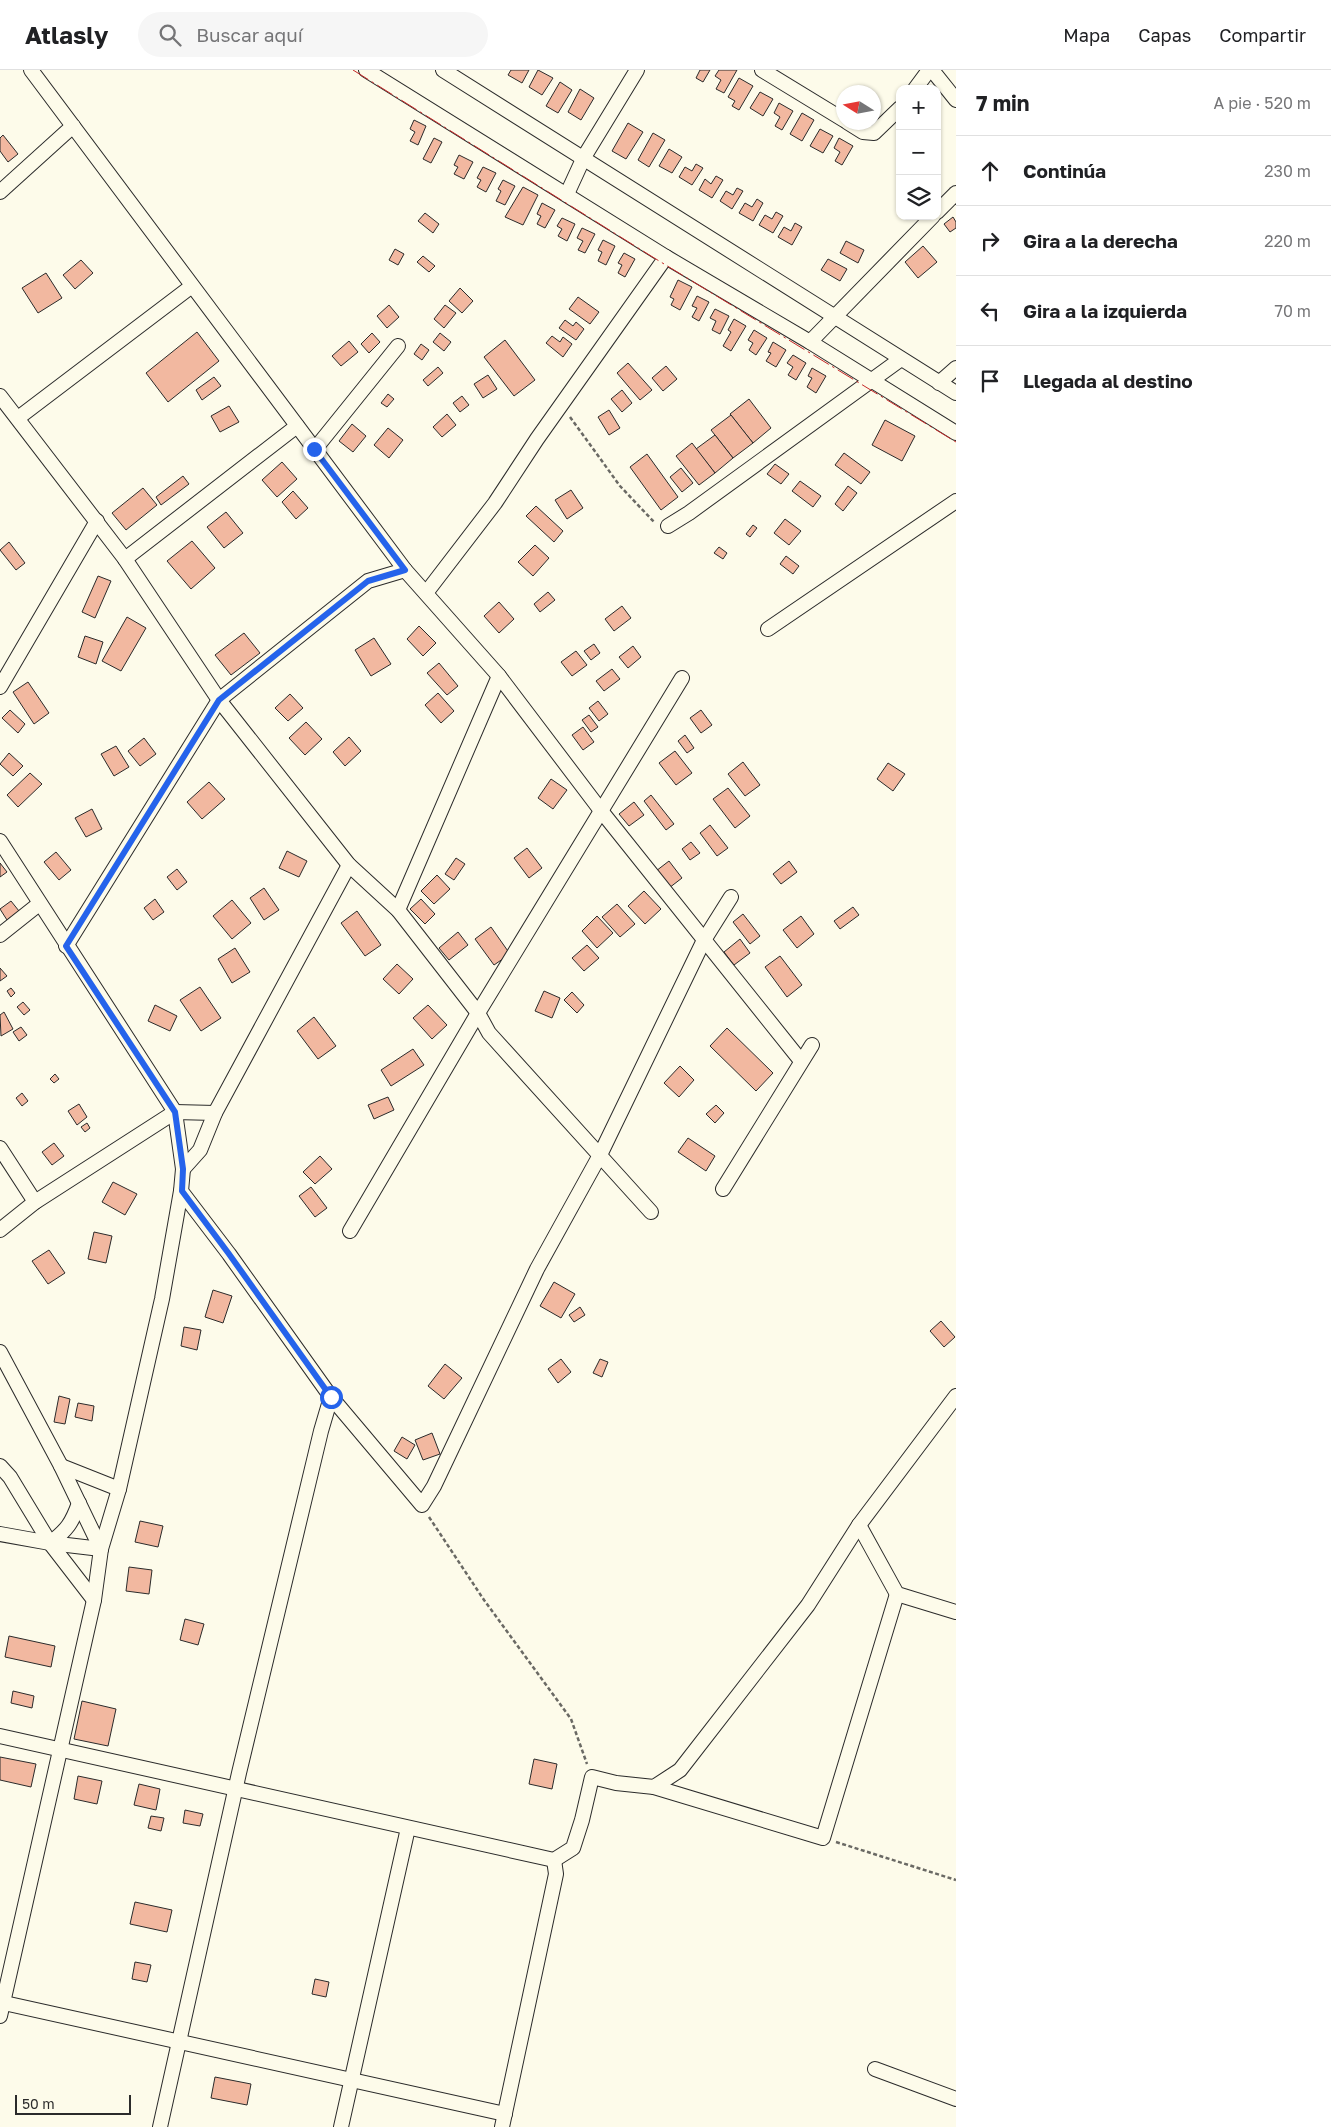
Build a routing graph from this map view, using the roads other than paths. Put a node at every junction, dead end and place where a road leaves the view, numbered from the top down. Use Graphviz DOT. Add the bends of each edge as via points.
graph roads {
  1 [pos="31,70"];
  2 [pos="366,70"];
  3 [pos="443,70"];
  4 [pos="638,70"];
  5 [pos="762,70"];
  6 [pos="931,70"];
  7 [pos="918,85"];
  8 [pos="956,100"];
  9 [pos="896,112"];
  10 [pos="836,115"];
  11 [pos="73,126"];
  12 [pos="881,126"];
  13 [pos="860,130"];
  14 [pos="877,130"];
  15 [pos="584,157"];
  16 [pos="0,192"];
  17 [pos="956,193"];
  18 [pos="567,194"];
  19 [pos="941,208"];
  20 [pos="929,220"];
  21 [pos="666,257"];
  22 [pos="192,286"];
  23 [pos="834,315"];
  24 [pos="810,342"];
  25 [pos="398,346"];
  26 [pos="901,359"];
  27 [pos="956,368"];
  28 [pos="872,381"];
  29 [pos="939,383"];
  30 [pos="956,393"];
  31 [pos="0,396"];
  32 [pos="18,418"];
  33 [pos="297,426"];
  34 [pos="956,433"];
  35 [pos="314,449"];
  36 [pos="956,501"];
  37 [pos="97,521"];
  38 [pos="668,526"];
  39 [pos="125,559"];
  40 [pos="405,570"];
  41 [pos="426,593"];
  42 [pos="768,629"];
  43 [pos="499,676"];
  44 [pos="682,678"];
  45 [pos="0,687"];
  46 [pos="219,700"];
  47 [pos="602,812"];
  48 [pos="0,842"];
  49 [pos="350,864"];
  50 [pos="731,897"];
  51 [pos="39,904"];
  52 [pos="398,910"];
  53 [pos="0,935"];
  54 [pos="704,940"];
  55 [pos="66,946"];
  56 [pos="478,1013"];
  57 [pos="812,1045"];
  58 [pos="801,1061"];
  59 [pos="175,1112"];
  60 [pos="215,1113"];
  61 [pos="0,1148"];
  62 [pos="600,1155"];
  63 [pos="183,1169"];
  64 [pos="723,1189"];
  65 [pos="182,1191"];
  66 [pos="35,1202"];
  67 [pos="651,1212"];
  68 [pos="0,1230"];
  69 [pos="350,1231"];
  70 [pos="0,1352"];
  71 [pos="956,1396"];
  72 [pos="331,1397"];
  73 [pos="0,1466"];
  74 [pos="61,1466"];
  75 [pos="119,1489"];
  76 [pos="79,1502"];
  77 [pos="859,1526"];
  78 [pos="0,1534"];
  79 [pos="50,1543"];
  80 [pos="101,1549"];
  81 [pos="897,1594"];
  82 [pos="94,1600"];
  83 [pos="956,1612"];
  84 [pos="0,1736"];
  85 [pos="60,1750"];
  86 [pos="654,1787"];
  87 [pos="236,1789"];
  88 [pos="408,1828"];
  89 [pos="554,1860"];
  90 [pos="2,2002"];
  91 [pos="0,2016"];
  92 [pos="180,2041"];
  93 [pos="875,2069"];
  94 [pos="352,2078"];
  95 [pos="956,2099"];
  96 [pos="503,2120"];
  97 [pos="160,2127"];
  98 [pos="341,2127"];
  1 -- 11 [label="street"];
  2 -- 18 [label="street"];
  3 -- 15 [label="street"];
  4 -- 15 [label="street"];
  5 -- 10 [label="street"];
  6 -- 7 [label="street"];
  6 -- 8 [label="street"];
  9 -- 12 [label="street"];
  11 -- 16 [label="street"];
  11 -- 22 [label="street"];
  13 -- 14 [label="street" via="874,133"];
  15 -- 18 [label="street"];
  15 -- 23 [label="street"];
  17 -- 19 [label="street"];
  18 -- 21 [label="street"];
  20 -- 23 [label="street"];
  21 -- 24 [label="street"];
  21 -- 41 [label="street" via="495,503"];
  22 -- 32 [label="street"];
  22 -- 33 [label="street"];
  23 -- 24 [label="street"];
  23 -- 26 [label="street"];
  24 -- 28 [label="street"];
  25 -- 35 [label="street"];
  26 -- 28 [label="street"];
  26 -- 29 [label="street"];
  27 -- 29 [label="street"];
  28 -- 34 [label="street"];
  28 -- 38 [label="street"];
  29 -- 30 [label="street"];
  31 -- 32 [label="street"];
  32 -- 37 [label="street"];
  33 -- 35 [label="street"];
  33 -- 39 [label="street"];
  35 -- 40 [label="street"];
  36 -- 42 [label="street"];
  37 -- 39 [label="street"];
  37 -- 45 [label="street"];
  39 -- 46 [label="street"];
  40 -- 41 [label="street"];
  40 -- 46 [label="street" via="368,581"];
  41 -- 43 [label="street"];
  43 -- 47 [label="street"];
  43 -- 52 [label="street"];
  44 -- 47 [label="street"];
  46 -- 49 [label="street"];
  46 -- 55 [label="street"];
  47 -- 54 [label="street"];
  47 -- 56 [label="street"];
  48 -- 51 [label="street"];
  49 -- 52 [label="street"];
  49 -- 60 [label="street"];
  50 -- 54 [label="street"];
  51 -- 53 [label="street"];
  51 -- 55 [label="street"];
  52 -- 56 [label="street"];
  54 -- 58 [label="street"];
  54 -- 62 [label="street"];
  55 -- 59 [label="street"];
  56 -- 62 [label="street" via="489,1033"];
  56 -- 69 [label="street"];
  57 -- 58 [label="street"];
  58 -- 64 [label="street"];
  59 -- 60 [label="street"];
  59 -- 63 [label="street"];
  59 -- 66 [label="street"];
  60 -- 63 [label="street" via="200,1150"];
  61 -- 66 [label="street"];
  62 -- 67 [label="street"];
  62 -- 72 [label="street" via="537,1269 422,1505"];
  63 -- 65 [label="street"];
  65 -- 72 [label="street"];
  65 -- 75 [label="street" via="162,1299"];
  66 -- 68 [label="street"];
  70 -- 74 [label="street"];
  71 -- 77 [label="street"];
  72 -- 87 [label="street"];
  73 -- 79 [label="street"];
  74 -- 75 [label="street"];
  74 -- 76 [label="street"];
  75 -- 80 [label="street"];
  76 -- 79 [label="street" via="74,1520"];
  76 -- 80 [label="street"];
  77 -- 81 [label="street"];
  77 -- 86 [label="street" via="808,1605 680,1770"];
  78 -- 79 [label="street"];
  79 -- 80 [label="street"];
  79 -- 82 [label="street"];
  80 -- 82 [label="street"];
  81 -- 83 [label="street"];
  81 -- 86 [label="street" via="823,1838"];
  82 -- 85 [label="street"];
  84 -- 85 [label="street"];
  85 -- 87 [label="street"];
  85 -- 90 [label="street"];
  86 -- 89 [label="street" via="616,1784 592,1777 573,1848"];
  87 -- 88 [label="street"];
  87 -- 92 [label="street"];
  88 -- 89 [label="street"];
  88 -- 94 [label="street"];
  89 -- 96 [label="street" via="556,1874"];
  90 -- 91 [label="street"];
  90 -- 92 [label="street"];
  92 -- 94 [label="street"];
  92 -- 97 [label="street"];
  93 -- 95 [label="street"];
  94 -- 96 [label="street"];
  94 -- 98 [label="street"];
}
